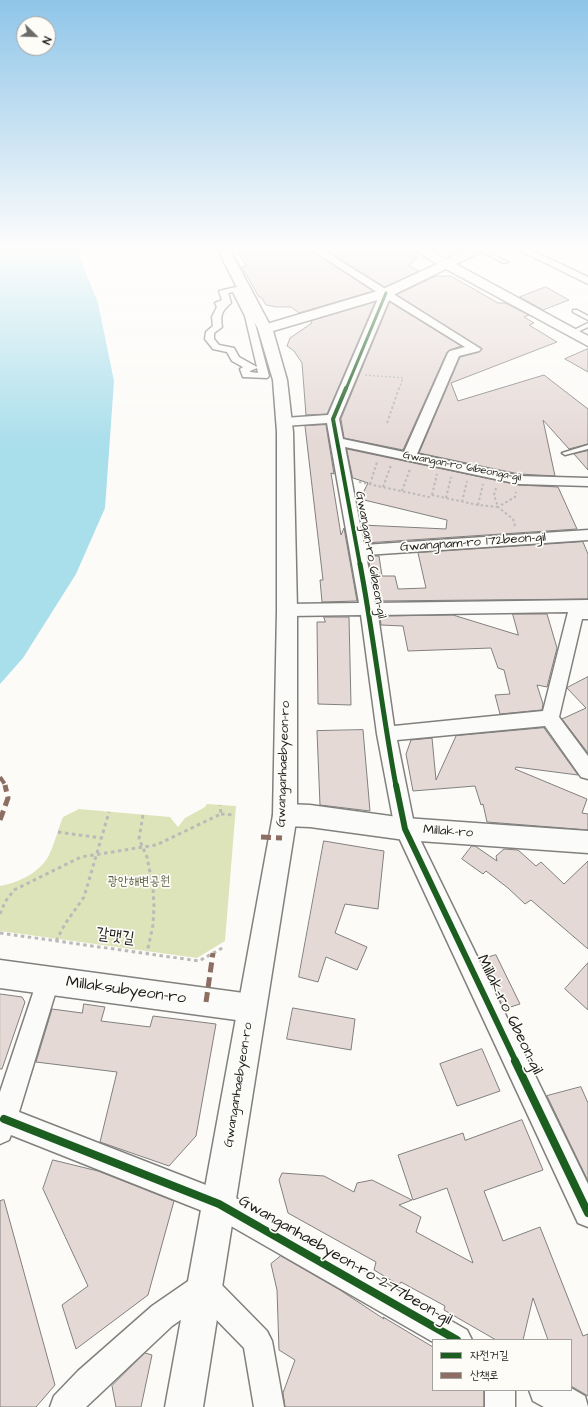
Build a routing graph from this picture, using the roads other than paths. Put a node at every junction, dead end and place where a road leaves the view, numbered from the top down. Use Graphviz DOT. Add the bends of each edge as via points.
graph roads {
  1 [pos="218,314"];
  2 [pos="248,314"];
  3 [pos="257,314"];
  4 [pos="317,314"];
  5 [pos="377,314"];
  6 [pos="419,314"];
  7 [pos="536,314"];
  8 [pos="588,326"];
  9 [pos="265,329"];
  10 [pos="571,333"];
  11 [pos="588,342"];
  12 [pos="264,376"];
  13 [pos="334,419"];
  14 [pos="284,422"];
  15 [pos="338,442"];
  16 [pos="588,447"];
  17 [pos="565,453"];
  18 [pos="412,457"];
  19 [pos="588,482"];
  20 [pos="588,534"];
  21 [pos="358,550"];
  22 [pos="369,609"];
  23 [pos="287,610"];
  24 [pos="584,610"];
  25 [pos="550,718"];
  26 [pos="386,734"];
  27 [pos="588,772"];
  28 [pos="285,815"];
  29 [pos="405,829"];
  30 [pos="588,842"];
  31 [pos="0,974"];
  32 [pos="48,981"];
  33 [pos="251,1008"];
  34 [pos="2,1125"];
  35 [pos="220,1204"];
  36 [pos="588,1213"];
  37 [pos="204,1287"];
  38 [pos="455,1339"];
  39 [pos="500,1391"];
  40 [pos="546,1391"];
  41 [pos="65,1407"];
  42 [pos="184,1407"];
  43 [pos="269,1407"];
  44 [pos="500,1407"];
  45 [pos="574,1407"];
  1 -- 12 [label="street" via="216,317 218,327 210,332 209,339 216,347 231,350 235,359 253,368 245,369 246,375"];
  2 -- 12 [label="street"];
  3 -- 9 [label="main road, Gwanganhaebyeon-ro"];
  4 -- 9 [label="main road"];
  5 -- 13 [label="street"];
  6 -- 18 [label="street" via="475,349 454,353"];
  7 -- 10 [label="main road"];
  8 -- 10 [label="lane"];
  9 -- 14 [label="main road, Gwanganhaebyeon-ro" via="280,380"];
  10 -- 11 [label="main road"];
  13 -- 14 [label="street"];
  13 -- 15 [label="street, Gwangan-ro 61beon-gil"];
  14 -- 23 [label="main road, Gwanganhaebyeon-ro"];
  15 -- 18 [label="street, Gwangan-ro 61beonga-gil"];
  15 -- 21 [label="street, Gwangan-ro 61beon-gil"];
  16 -- 17 [label="lane"];
  18 -- 19 [label="street, Gwangan-ro 61beonga-gil" via="519,480"];
  20 -- 21 [label="street, Gwangnam-ro 172beon-gil"];
  21 -- 22 [label="street, Gwangan-ro 61beon-gil"];
  22 -- 23 [label="street"];
  22 -- 24 [label="street"];
  22 -- 26 [label="street, Gwangan-ro 61beon-gil"];
  23 -- 28 [label="main road, Gwanganhaebyeon-ro"];
  24 -- 25 [label="street"];
  25 -- 26 [label="street"];
  25 -- 27 [label="street"];
  26 -- 29 [label="street, Gwangan-ro 61beon-gil"];
  28 -- 29 [label="main road, Millak-ro"];
  28 -- 33 [label="main road, Gwanganhaebyeon-ro"];
  29 -- 30 [label="main road, Millak-ro"];
  29 -- 36 [label="street, Millak-ro 6beon-gil"];
  31 -- 32 [label="main road, Millaksubyeon-ro"];
  32 -- 33 [label="main road, Millaksubyeon-ro"];
  32 -- 34 [label="street"];
  33 -- 35 [label="main road, Gwanganhaebyeon-ro"];
  34 -- 35 [label="street, Gwanganhaebyeon-ro 277beon-gil"];
  35 -- 37 [label="main road, Gwanganhaebyeon-ro"];
  35 -- 38 [label="street, Gwanganhaebyeon-ro 277beon-gil"];
  37 -- 41 [label="street" via="162,1316"];
  37 -- 42 [label="main road, Gwanganhaebyeon-ro"];
  37 -- 43 [label="street" via="257,1341"];
  39 -- 44 [label="street"];
  40 -- 45 [label="street"];
}
